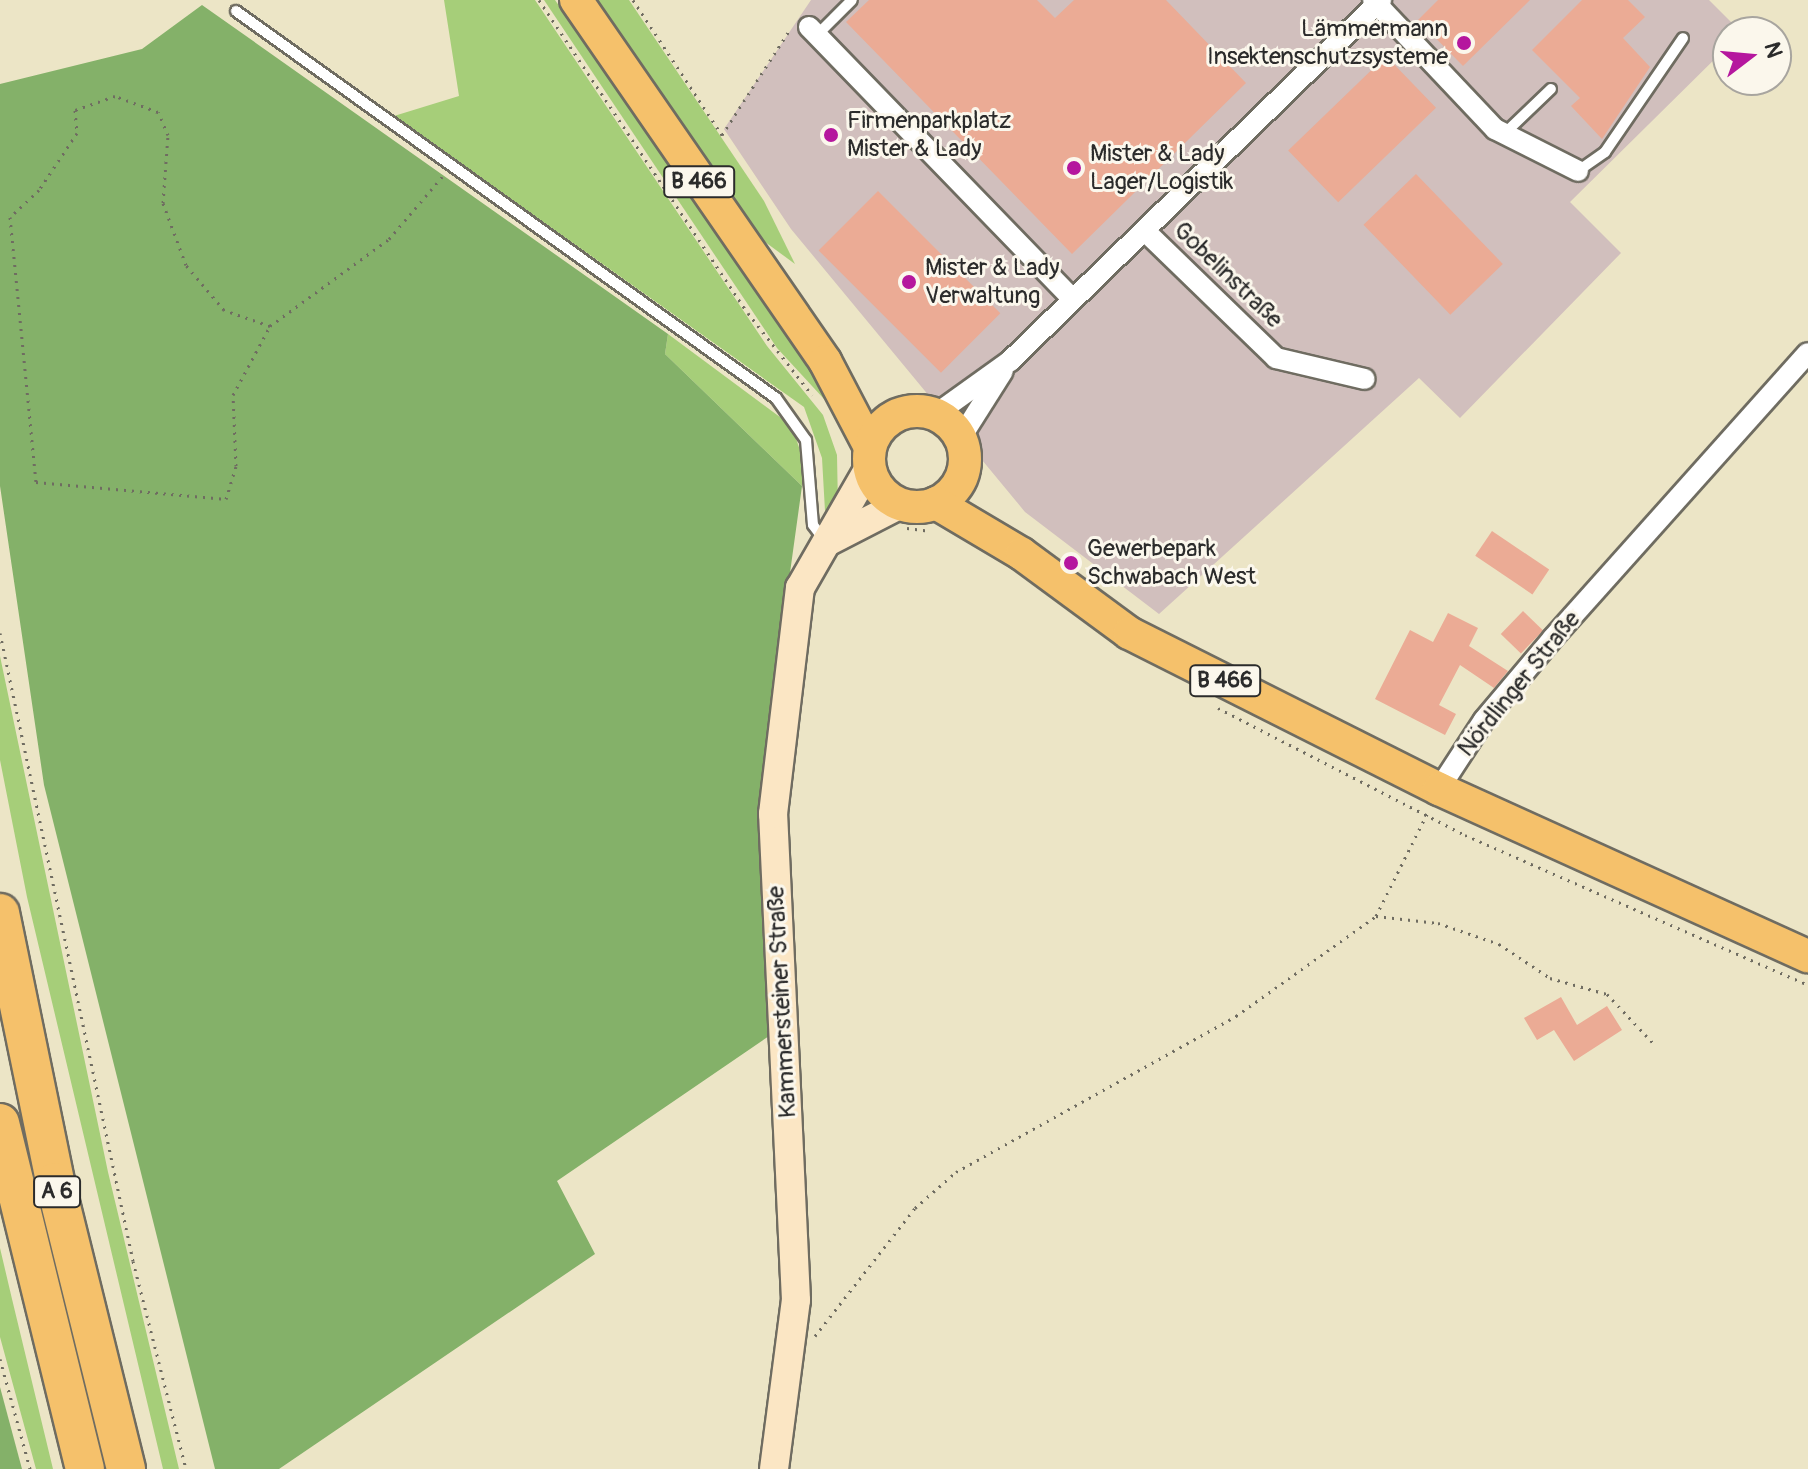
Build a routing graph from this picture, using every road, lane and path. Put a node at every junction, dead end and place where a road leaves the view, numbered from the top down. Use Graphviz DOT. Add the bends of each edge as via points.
graph roads {
  1 [pos="539,0"];
  2 [pos="576,0"];
  3 [pos="633,0"];
  4 [pos="852,0"];
  5 [pos="1377,1"];
  6 [pos="236,11"];
  7 [pos="813,31"];
  8 [pos="1683,38"];
  9 [pos="1551,89"];
  10 [pos="1504,134"];
  11 [pos="453,165"];
  12 [pos="1578,171"];
  13 [pos="1146,232"];
  14 [pos="1072,298"];
  15 [pos="270,326"];
  16 [pos="1808,353"];
  17 [pos="825,361"];
  18 [pos="1010,361"];
  19 [pos="1365,379"];
  20 [pos="815,398"];
  21 [pos="900,413"];
  22 [pos="936,414"];
  23 [pos="960,439"];
  24 [pos="870,457"];
  25 [pos="962,475"];
  26 [pos="901,517"];
  27 [pos="938,518"];
  28 [pos="827,543"];
  29 [pos="1022,554"];
  30 [pos="0,633"];
  31 [pos="1204,701"];
  32 [pos="1433,802"];
  33 [pos="0,913"];
  34 [pos="1376,916"];
  35 [pos="1808,956"];
  36 [pos="1808,985"];
  37 [pos="1654,1044"];
  38 [pos="0,1123"];
  39 [pos="0,1359"];
  40 [pos="789,1361"];
  41 [pos="30,1469"];
  42 [pos="85,1469"];
  43 [pos="126,1469"];
  44 [pos="186,1469"];
  45 [pos="774,1469"];
  1 -- 20 [label="path" via="748,313"];
  2 -- 17 [label="main road, B 466"];
  3 -- 7 [label="path" via="722,135 799,16"];
  4 -- 7 [label="lane"];
  5 -- 10 [label="street"];
  5 -- 13 [label="street"];
  6 -- 11 [label="lane"];
  7 -- 14 [label="street"];
  8 -- 12 [label="lane" via="1605,152"];
  9 -- 10 [label="lane"];
  10 -- 12 [label="street"];
  11 -- 15 [label="path" via="389,239"];
  11 -- 28 [label="lane" via="776,398 806,440 813,525"];
  13 -- 14 [label="street"];
  13 -- 19 [label="street, Gobelinstraße" via="1276,358"];
  14 -- 18 [label="street"];
  15 -- 15 [label="path" via="233,395 236,466 226,499 36,482 10,217 77,133 75,110 115,96 158,112 168,135 163,203 186,265 224,310"];
  16 -- 32 [label="street, Nördlinger Straße" via="1543,650"];
  17 -- 21 [label="main road, B 466"];
  17 -- 24 [label="main road, B 466"];
  18 -- 22 [label="street"];
  18 -- 23 [label="street"];
  21 -- 22 [label="main road"];
  21 -- 24 [label="main road"];
  22 -- 23 [label="main road"];
  23 -- 25 [label="main road"];
  24 -- 26 [label="main road" via="881,490"];
  24 -- 28 [label="street, Kammersteiner Straße"];
  25 -- 27 [label="main road"];
  25 -- 29 [label="main road, B 466"];
  26 -- 27 [label="main road"];
  26 -- 27 [label="path"];
  26 -- 28 [label="street"];
  27 -- 29 [label="main road, B 466"];
  28 -- 40 [label="street, Kammersteiner Straße" via="800,588 773,814 793,1184"];
  29 -- 32 [label="main road, B 466" via="1129,633"];
  30 -- 44 [label="path" via="130,1246"];
  31 -- 32 [label="path"];
  32 -- 34 [label="path"];
  32 -- 35 [label="main road, B 466"];
  32 -- 36 [label="path"];
  33 -- 43 [label="highway, A 6" via="55,1182"];
  34 -- 37 [label="path" via="1438,923 1499,944 1550,978 1607,994"];
  34 -- 40 [label="path" via="1236,1016 956,1172 915,1208 828,1313 802,1358"];
  38 -- 42 [label="highway, A 6"];
  39 -- 41 [label="path"];
  40 -- 45 [label="street, Kammersteiner Straße"];
}
